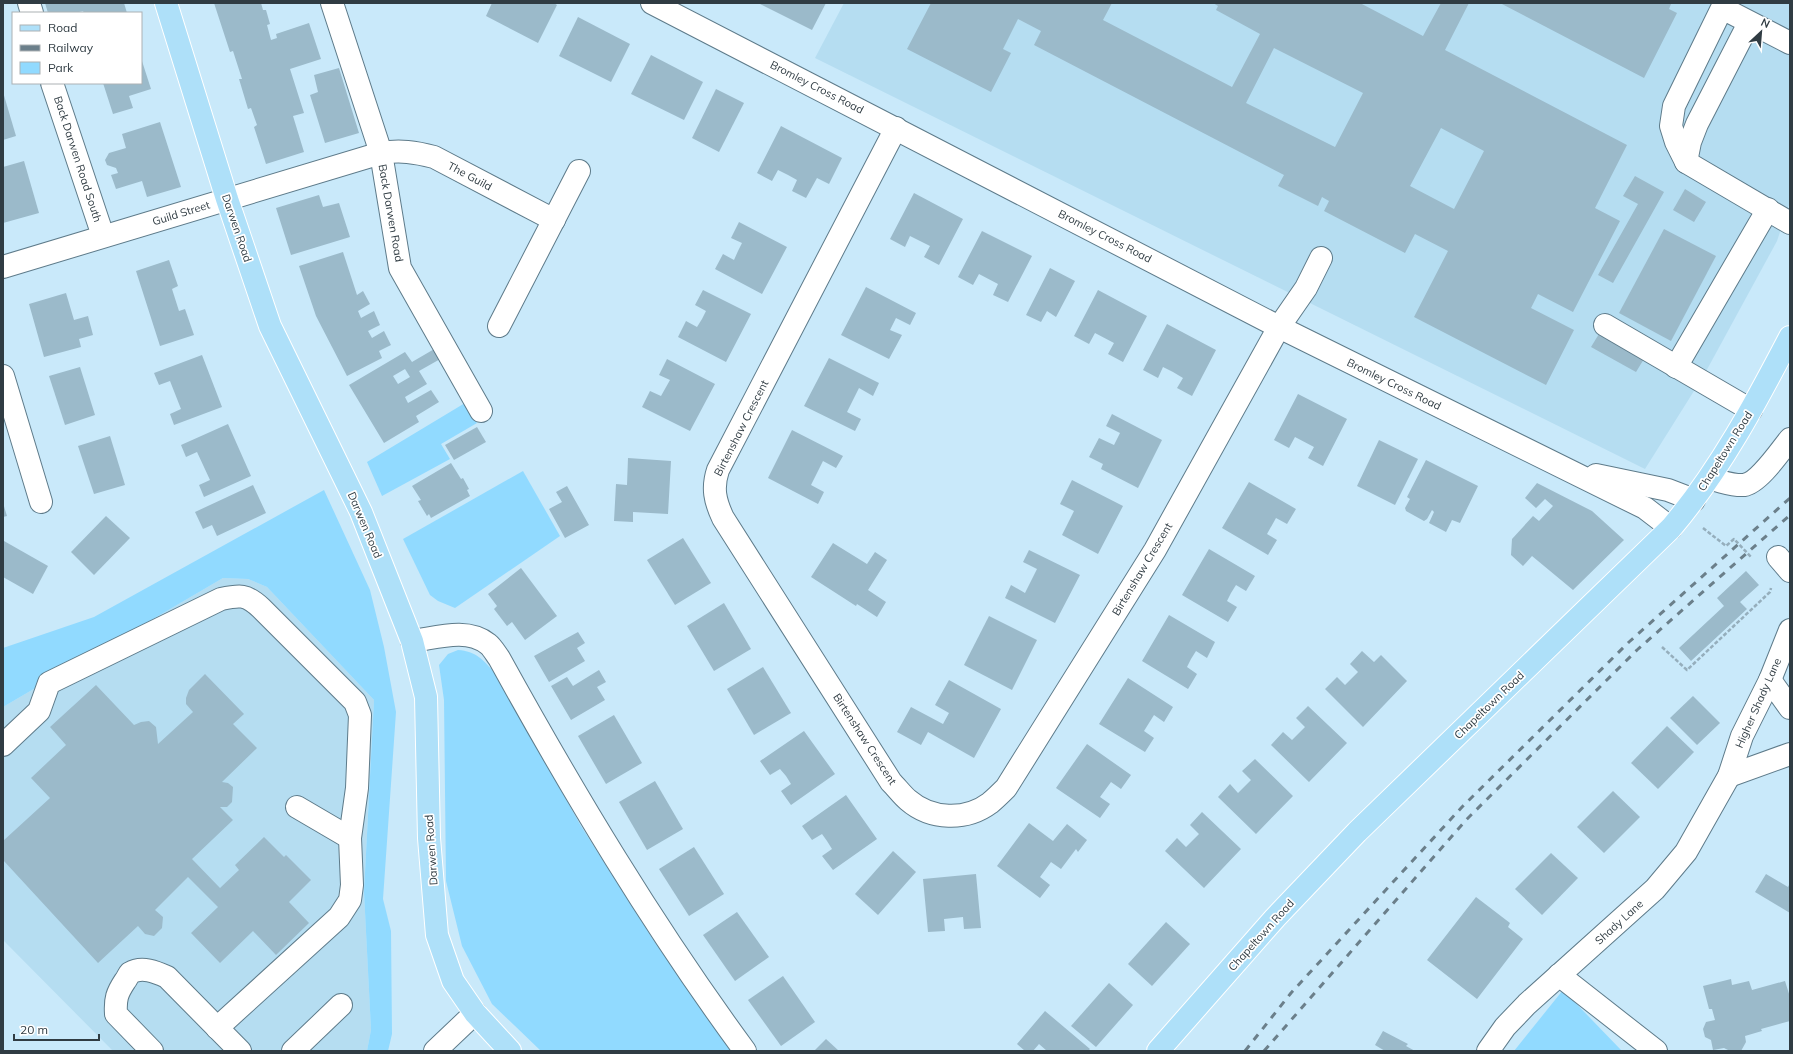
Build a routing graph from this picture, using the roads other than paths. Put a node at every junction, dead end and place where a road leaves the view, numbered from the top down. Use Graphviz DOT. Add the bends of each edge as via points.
graph roads {
  1 [pos="166,3"];
  2 [pos="332,3"];
  3 [pos="652,3"];
  4 [pos="1717,6"];
  5 [pos="1749,22"];
  6 [pos="1790,44"];
  7 [pos="52,84"];
  8 [pos="896,128"];
  9 [pos="381,152"];
  10 [pos="1686,162"];
  11 [pos="579,171"];
  12 [pos="227,199"];
  13 [pos="1768,209"];
  14 [pos="554,220"];
  15 [pos="1790,223"];
  16 [pos="103,236"];
  17 [pos="1321,258"];
  18 [pos="3,267"];
  19 [pos="1605,325"];
  20 [pos="499,326"];
  21 [pos="1279,327"];
  22 [pos="1790,337"];
  23 [pos="1676,367"];
  24 [pos="3,376"];
  25 [pos="1751,410"];
  26 [pos="481,411"];
  27 [pos="1790,439"];
  28 [pos="1560,466"];
  29 [pos="1710,479"];
  30 [pos="41,502"];
  31 [pos="1683,513"];
  32 [pos="1790,630"];
  33 [pos="412,641"];
  34 [pos="1770,680"];
  35 [pos="1790,708"];
  36 [pos="3,745"];
  37 [pos="1790,754"];
  38 [pos="1728,776"];
  39 [pos="297,807"];
  40 [pos="350,838"];
  41 [pos="1559,975"];
  42 [pos="341,1005"];
  43 [pos="474,1013"];
  44 [pos="217,1028"];
  45 [pos="152,1051"];
  46 [pos="240,1051"];
  47 [pos="293,1051"];
  48 [pos="435,1051"];
  49 [pos="510,1051"];
  50 [pos="745,1051"];
  51 [pos="1158,1051"];
  52 [pos="1488,1051"];
  53 [pos="1656,1051"];
  1 -- 12 [label="main road, Darwen Road"];
  2 -- 9 [label="street, Back Darwen Road"];
  3 -- 8 [label="street, Bromley Cross Road"];
  4 -- 5 [label="street"];
  4 -- 10 [label="street" via="1674,106 1671,126"];
  5 -- 6 [label="street"];
  5 -- 10 [label="street" via="1697,124"];
  7 -- 16 [label="street, Back Darwen Road South"];
  8 -- 21 [label="street, Bromley Cross Road"];
  8 -- 21 [label="street, Birtenshaw Crescent" via="718,470 714,491 716,504 723,518 892,782 908,801 929,813 955,816 974,812 990,803 1006,788 1155,550"];
  9 -- 12 [label="street, Guild Street"];
  9 -- 14 [label="street, The Guild" via="407,151 434,157"];
  9 -- 26 [label="street, Back Darwen Road" via="400,268"];
  10 -- 13 [label="street"];
  11 -- 14 [label="street"];
  12 -- 16 [label="street, Guild Street"];
  12 -- 33 [label="main road, Darwen Road" via="270,326 361,512"];
  13 -- 15 [label="street"];
  13 -- 23 [label="street"];
  14 -- 20 [label="street"];
  16 -- 18 [label="street, Guild Street"];
  17 -- 21 [label="street, Birtenshaw Crescent" via="1306,288"];
  19 -- 23 [label="street"];
  21 -- 28 [label="street, Bromley Cross Road"];
  22 -- 25 [label="main road, Chapeltown Road"];
  23 -- 25 [label="street"];
  24 -- 30 [label="street"];
  25 -- 29 [label="main road, Chapeltown Road"];
  27 -- 29 [label="street" via="1760,475 1747,485"];
  28 -- 31 [label="street, Bromley Cross Road" via="1644,508"];
  28 -- 31 [label="street, Bromley Cross Road" via="1668,490"];
  29 -- 31 [label="main road, Chapeltown Road"];
  31 -- 51 [label="main road, Chapeltown Road" via="1357,832 1275,918"];
  32 -- 34 [label="street, Higher Shady Lane"];
  33 -- 43 [label="main road, Darwen Road" via="426,697 429,838 437,934 454,981"];
  33 -- 50 [label="street" via="460,634 488,644 499,658 561,770 622,870 668,942"];
  34 -- 35 [label="street"];
  34 -- 38 [label="street, Higher Shady Lane" via="1742,736"];
  36 -- 40 [label="street" via="39,711 49,683 221,599 238,596 250,598 355,702 360,722 357,788"];
  37 -- 38 [label="street"];
  38 -- 41 [label="street, Shady Lane" via="1686,852 1672,869 1655,889"];
  39 -- 40 [label="street"];
  40 -- 44 [label="street" via="350,900 339,917"];
  41 -- 52 [label="street, Shady Lane" via="1505,1027"];
  41 -- 53 [label="street"];
  42 -- 47 [label="street"];
  43 -- 48 [label="street"];
  43 -- 49 [label="main road, Darwen Road"];
  44 -- 45 [label="street" via="167,977 155,971 130,973 116,996 116,1014"];
  44 -- 46 [label="street"];
}
